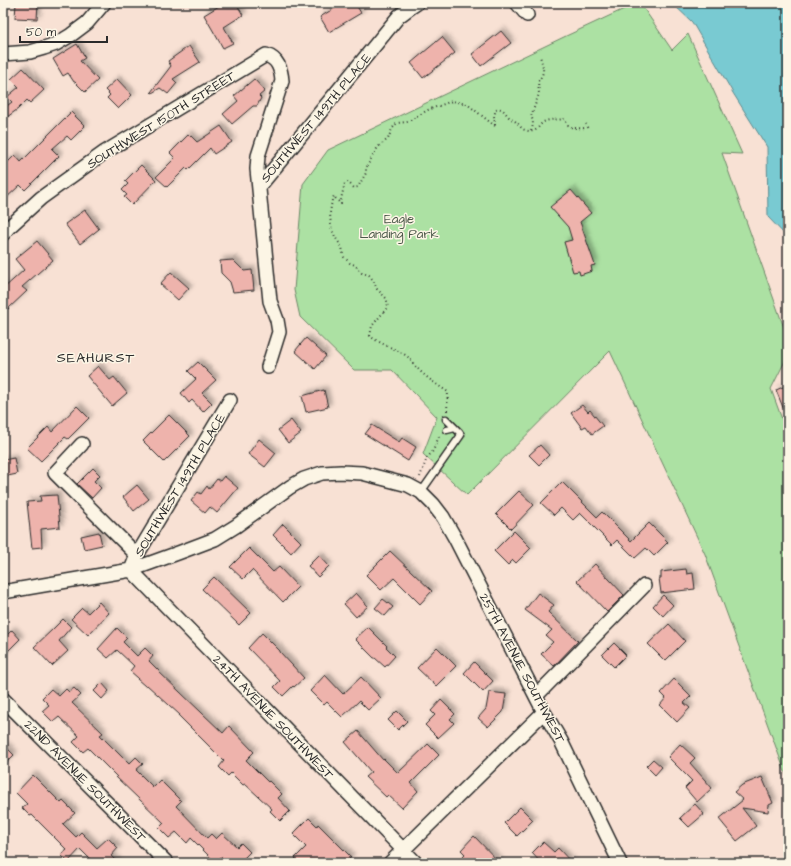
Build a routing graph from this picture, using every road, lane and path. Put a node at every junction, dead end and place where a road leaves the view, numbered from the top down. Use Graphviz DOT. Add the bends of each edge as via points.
graph roads {
  1 [pos="104,3"];
  2 [pos="417,3"];
  3 [pos="517,3"];
  4 [pos="527,15"];
  5 [pos="3,54"];
  6 [pos="540,56"];
  7 [pos="586,124"];
  8 [pos="531,131"];
  9 [pos="259,187"];
  10 [pos="3,234"];
  11 [pos="268,367"];
  12 [pos="230,400"];
  13 [pos="446,419"];
  14 [pos="460,429"];
  15 [pos="447,430"];
  16 [pos="82,444"];
  17 [pos="420,478"];
  18 [pos="421,492"];
  19 [pos="137,555"];
  20 [pos="131,570"];
  21 [pos="644,586"];
  22 [pos="3,592"];
  23 [pos="536,696"];
  24 [pos="3,699"];
  25 [pos="544,712"];
  26 [pos="403,850"];
  27 [pos="167,863"];
  28 [pos="390,863"];
  29 [pos="416,863"];
  30 [pos="620,863"];
  1 -- 5 [label="street" via="88,23 56,44 30,52"];
  2 -- 9 [label="street, SOUTHWEST 149TH PLACE" via="399,16"];
  3 -- 4 [label="street"];
  6 -- 8 [label="path" via="544,70 538,81 539,94 531,116"];
  7 -- 8 [label="path" via="588,127 584,129 568,126 565,119 545,121 537,130"];
  8 -- 13 [label="path" via="523,130 499,108 496,109 494,116 495,126 468,104 452,101 407,122 397,123 388,139 378,147 358,187 354,188 348,182 345,183 341,204 334,196 332,200 331,227 342,247 344,257 362,273 369,275 388,304 372,326 370,336 410,358 416,368 448,392"];
  9 -- 10 [label="street, SOUTHWEST 150TH STREET" via="258,156 282,81 281,70 272,57 262,58 105,152 41,198"];
  9 -- 11 [label="street, SOUTHWEST 149TH PLACE" via="270,301 279,332"];
  12 -- 19 [label="street, SOUTHWEST 149TH PLACE"];
  13 -- 14 [label="lane"];
  13 -- 17 [label="path"];
  14 -- 15 [label="lane"];
  14 -- 18 [label="lane" via="459,439"];
  16 -- 19 [label="street" via="55,473"];
  18 -- 20 [label="street, 25TH AVENUE SOUTHWEST" via="408,485 362,473 322,473 290,487 215,539"];
  18 -- 23 [label="street, 25TH AVENUE SOUTHWEST" via="443,517 455,538"];
  19 -- 20 [label="street, SOUTHWEST 149TH PLACE"];
  20 -- 22 [label="street, 25TH AVENUE SOUTHWEST"];
  20 -- 26 [label="street, 24TH AVENUE SOUTHWEST"];
  21 -- 23 [label="street"];
  23 -- 25 [label="street, 25TH AVENUE SOUTHWEST"];
  24 -- 27 [label="street, 22ND AVENUE SOUTHWEST"];
  25 -- 26 [label="street"];
  25 -- 30 [label="street, 25TH AVENUE SOUTHWEST" via="561,741"];
  26 -- 28 [label="street"];
  26 -- 29 [label="street, 24TH AVENUE SOUTHWEST"];
}
